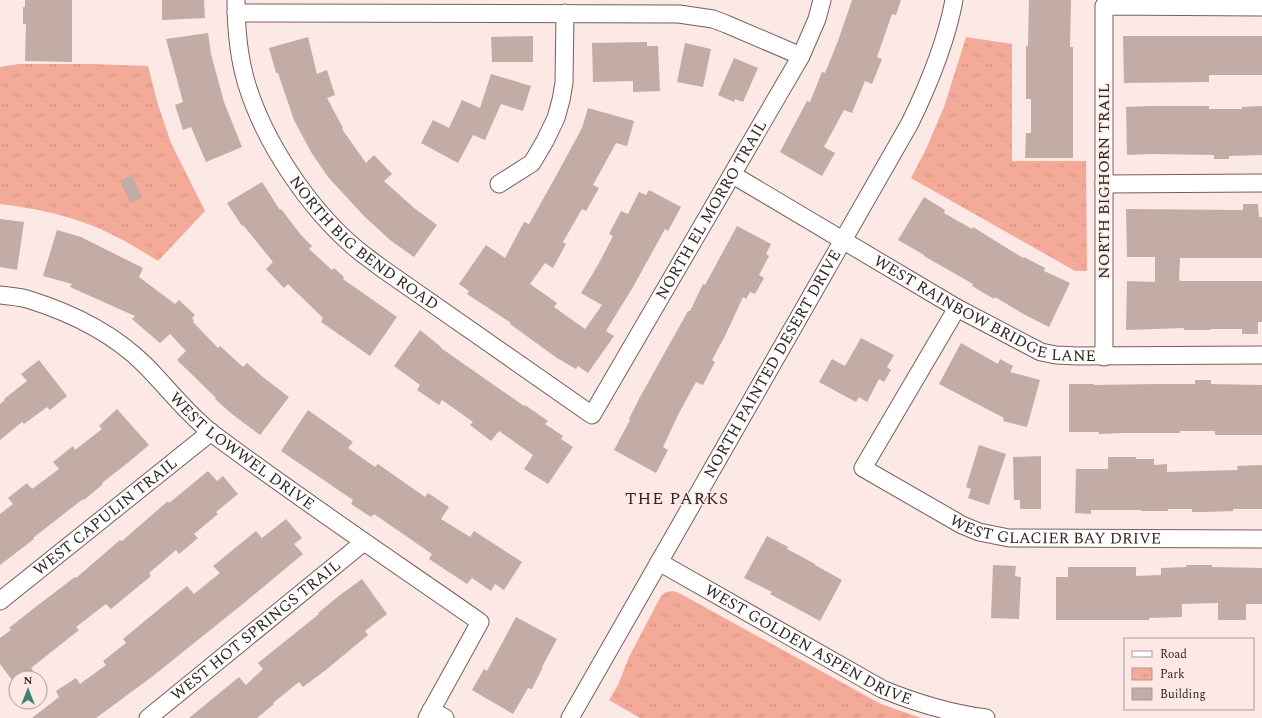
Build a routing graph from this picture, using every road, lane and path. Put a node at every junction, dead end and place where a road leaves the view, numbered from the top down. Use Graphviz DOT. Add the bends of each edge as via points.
graph roads {
  1 [pos="822,0"];
  2 [pos="954,0"];
  3 [pos="236,6"];
  4 [pos="1262,7"];
  5 [pos="565,13"];
  6 [pos="801,56"];
  7 [pos="733,175"];
  8 [pos="1262,183"];
  9 [pos="499,184"];
  10 [pos="1104,184"];
  11 [pos="843,240"];
  12 [pos="0,295"];
  13 [pos="957,308"];
  14 [pos="1262,355"];
  15 [pos="1104,357"];
  16 [pos="592,415"];
  17 [pos="211,432"];
  18 [pos="1262,539"];
  19 [pos="364,542"];
  20 [pos="659,562"];
  21 [pos="0,601"];
  22 [pos="434,715"];
  23 [pos="148,718"];
  24 [pos="570,718"];
  25 [pos="986,718"];
  1 -- 6 [label="street, NORTH EL MORRO TRAIL"];
  2 -- 11 [label="street, NORTH PAINTED DESERT DRIVE" via="939,56 922,98"];
  3 -- 5 [label="street"];
  3 -- 16 [label="street, NORTH BIG BEND ROAD" via="247,84 259,115 282,160 313,204 353,246 380,267"];
  4 -- 10 [label="street, NORTH BIGHORN TRAIL" via="1104,6"];
  5 -- 6 [label="street" via="695,15 726,24"];
  5 -- 9 [label="street" via="564,83 556,118 532,163"];
  6 -- 7 [label="street, NORTH EL MORRO TRAIL"];
  7 -- 11 [label="street, WEST RAINBOW BRIDGE LANE"];
  7 -- 16 [label="street, NORTH EL MORRO TRAIL"];
  8 -- 10 [label="street"];
  10 -- 15 [label="street, NORTH BIGHORN TRAIL"];
  11 -- 13 [label="street, WEST RAINBOW BRIDGE LANE"];
  11 -- 20 [label="street, NORTH PAINTED DESERT DRIVE"];
  12 -- 17 [label="street, WEST LOWWEL DRIVE" via="26,299 81,320 121,344"];
  13 -- 15 [label="street, WEST RAINBOW BRIDGE LANE" via="1041,352"];
  13 -- 18 [label="street, WEST GLACIER BAY DRIVE" via="863,468 962,525 979,532 1009,538"];
  14 -- 15 [label="street, WEST RAINBOW BRIDGE LANE"];
  17 -- 19 [label="street, WEST LOWWEL DRIVE"];
  17 -- 21 [label="street, WEST CAPULIN TRAIL"];
  19 -- 22 [label="street, WEST LOWWEL DRIVE" via="480,622"];
  19 -- 23 [label="street, WEST HOT SPRINGS TRAIL"];
  20 -- 24 [label="street, NORTH PAINTED DESERT DRIVE"];
  20 -- 25 [label="street, WEST GOLDEN ASPEN DRIVE" via="882,689 934,708"];
}
